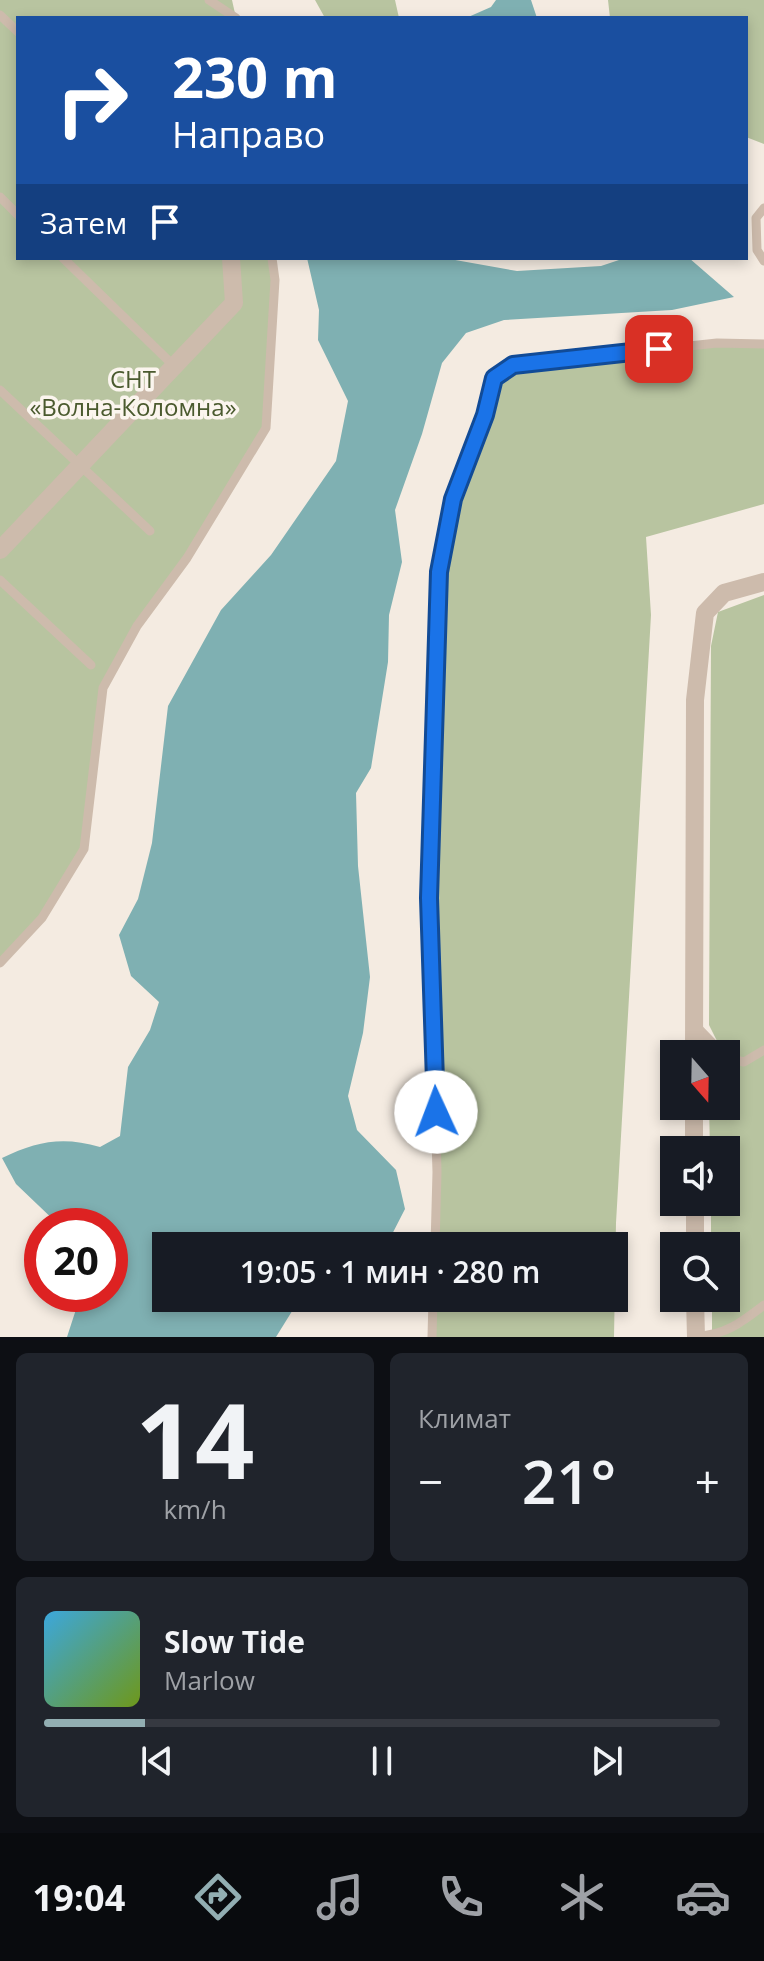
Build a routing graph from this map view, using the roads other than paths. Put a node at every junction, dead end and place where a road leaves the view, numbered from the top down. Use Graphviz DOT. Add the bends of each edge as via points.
graph roads {
  1 [pos="209,0"];
  2 [pos="0,15"];
  3 [pos="233,16"];
  4 [pos="16,30"];
  5 [pos="0,197"];
  6 [pos="764,208"];
  7 [pos="16,213"];
  8 [pos="65,260"];
  9 [pos="231,260"];
  10 [pos="272,260"];
  11 [pos="764,261"];
  12 [pos="764,344"];
  13 [pos="174,366"];
  14 [pos="0,390"];
  15 [pos="79,466"];
  16 [pos="150,531"];
  17 [pos="0,550"];
  18 [pos="0,580"];
  19 [pos="764,582"];
  20 [pos="91,665"];
  21 [pos="0,963"];
  22 [pos="694,1025"];
  23 [pos="694,1040"];
  24 [pos="709,1040"];
  25 [pos="764,1050"];
  26 [pos="740,1061"];
  27 [pos="435,1232"];
  28 [pos="764,1305"];
  29 [pos="433,1312"];
  30 [pos="695,1312"];
  31 [pos="432,1337"];
  32 [pos="696,1337"];
  1 -- 3 [label="lane"];
  2 -- 4 [label="lane"];
  5 -- 7 [label="lane"];
  6 -- 11 [label="lane" via="756,218 757,250"];
  8 -- 13 [label="lane"];
  9 -- 13 [label="street" via="234,303"];
  10 -- 21 [label="lane" via="266,428 187,558 137,626 103,688 84,849 42,918"];
  12 -- 27 [label="lane" via="717,343 513,365 494,378 453,499 439,572 429,898"];
  13 -- 15 [label="street"];
  14 -- 15 [label="lane"];
  15 -- 16 [label="lane"];
  15 -- 17 [label="street"];
  18 -- 20 [label="lane"];
  19 -- 22 [label="street" via="724,593 705,613 695,700"];
  22 -- 23 [label="street"];
  22 -- 24 [label="lane"];
  25 -- 26 [label="lane"];
  28 -- 32 [label="lane" via="738,1326"];
  29 -- 31 [label="lane"];
  30 -- 32 [label="street"];
}
